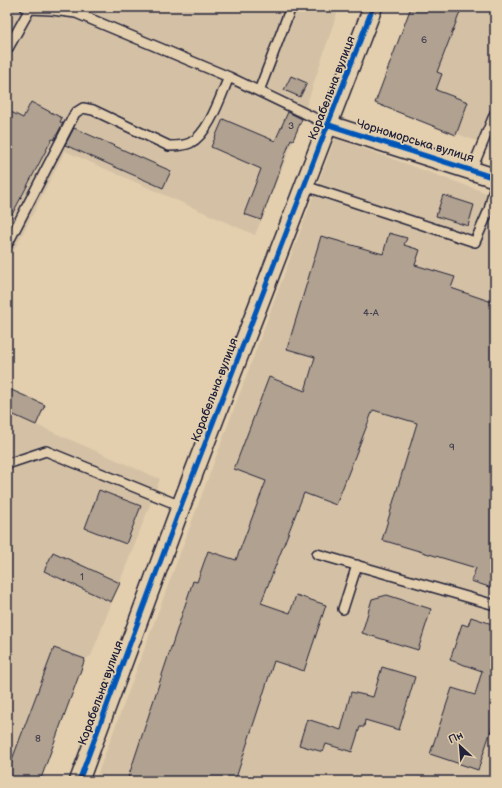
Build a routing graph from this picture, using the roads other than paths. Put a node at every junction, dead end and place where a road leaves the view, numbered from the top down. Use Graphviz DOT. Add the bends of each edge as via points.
graph roads {
  1 [pos="291,7"];
  2 [pos="373,7"];
  3 [pos="29,8"];
  4 [pos="7,50"];
  5 [pos="229,77"];
  6 [pos="259,91"];
  7 [pos="495,113"];
  8 [pos="329,125"];
  9 [pos="472,169"];
  10 [pos="495,178"];
  11 [pos="495,184"];
  12 [pos="305,186"];
  13 [pos="7,245"];
  14 [pos="46,451"];
  15 [pos="7,458"];
  16 [pos="7,464"];
  17 [pos="181,506"];
  18 [pos="317,554"];
  19 [pos="357,565"];
  20 [pos="495,605"];
  21 [pos="343,609"];
  22 [pos="79,781"];
  1 -- 6 [label="lane"];
  2 -- 8 [label="street, Корабельна вулиця"];
  3 -- 4 [label="lane"];
  3 -- 5 [label="lane" via="76,13"];
  5 -- 6 [label="lane"];
  5 -- 13 [label="lane" via="208,125 199,136 182,145 169,146 92,110 83,108 76,113"];
  6 -- 8 [label="lane"];
  7 -- 9 [label="lane"];
  8 -- 9 [label="street, Чорноморська вулиця"];
  8 -- 12 [label="street, Корабельна вулиця"];
  9 -- 10 [label="street, Чорноморська вулиця"];
  11 -- 12 [label="lane" via="475,242"];
  12 -- 17 [label="street, Корабельна вулиця"];
  14 -- 15 [label="lane" via="39,448"];
  14 -- 16 [label="lane"];
  14 -- 17 [label="lane"];
  17 -- 22 [label="street, Корабельна вулиця"];
  18 -- 19 [label="lane"];
  19 -- 20 [label="lane"];
  19 -- 21 [label="lane"];
}
